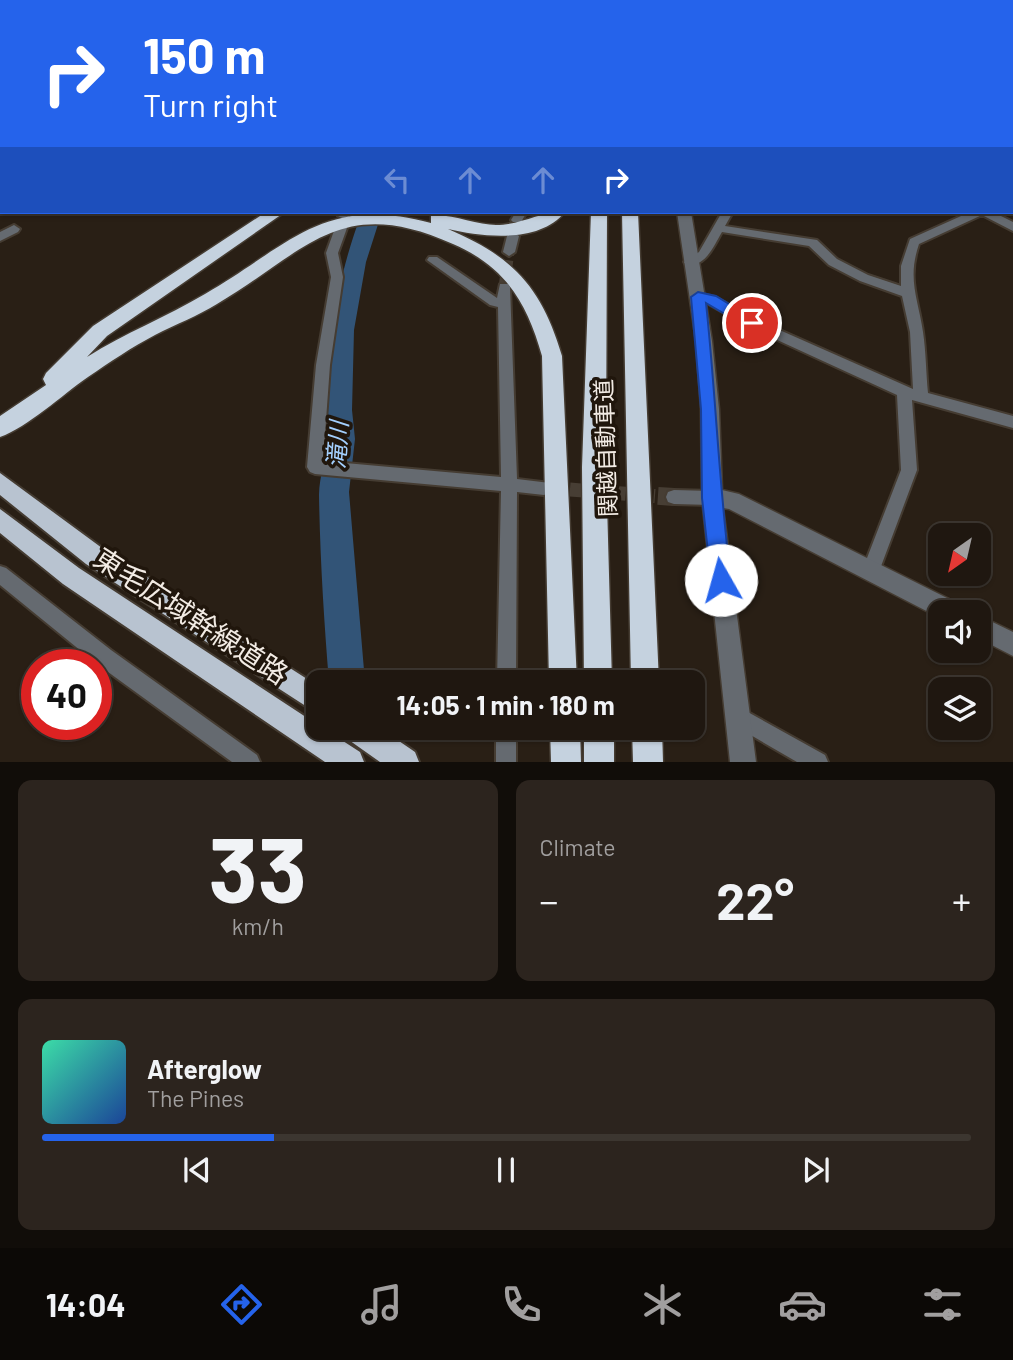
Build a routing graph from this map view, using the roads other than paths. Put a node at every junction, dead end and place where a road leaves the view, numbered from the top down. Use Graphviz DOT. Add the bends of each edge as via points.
graph roads {
  1 [pos="274,214"];
  2 [pos="421,214"];
  3 [pos="553,214"];
  4 [pos="599,214"];
  5 [pos="630,214"];
  6 [pos="684,214"];
  7 [pos="726,214"];
  8 [pos="977,214"];
  9 [pos="986,214"];
  10 [pos="344,219"];
  11 [pos="718,228"];
  12 [pos="1013,228"];
  13 [pos="14,229"];
  14 [pos="513,236"];
  15 [pos="0,237"];
  16 [pos="509,252"];
  17 [pos="433,260"];
  18 [pos="690,262"];
  19 [pos="905,292"];
  20 [pos="698,297"];
  21 [pos="904,392"];
  22 [pos="921,396"];
  23 [pos="0,416"];
  24 [pos="1013,422"];
  25 [pos="0,428"];
  26 [pos="0,482"];
  27 [pos="509,487"];
  28 [pos="544,488"];
  29 [pos="674,497"];
  30 [pos="712,498"];
  31 [pos="0,519"];
  32 [pos="871,571"];
  33 [pos="0,575"];
  34 [pos="928,600"];
  35 [pos="991,633"];
  36 [pos="1013,645"];
  37 [pos="507,670"];
  38 [pos="564,670"];
  39 [pos="598,670"];
  40 [pos="644,670"];
  41 [pos="306,693"];
  42 [pos="737,716"];
  43 [pos="373,740"];
  44 [pos="506,740"];
  45 [pos="565,740"];
  46 [pos="599,740"];
  47 [pos="647,740"];
  48 [pos="250,761"];
  49 [pos="350,761"];
  50 [pos="405,761"];
  51 [pos="506,761"];
  52 [pos="566,761"];
  53 [pos="599,761"];
  54 [pos="648,761"];
  55 [pos="743,761"];
  56 [pos="818,761"];
  1 -- 23 [label="highway" via="100,331 46,385"];
  2 -- 3 [label="highway" via="484,231 526,226"];
  4 -- 39 [label="highway, 関越自動車道" via="594,467"];
  5 -- 40 [label="highway, 関越自動車道"];
  6 -- 18 [label="street"];
  7 -- 11 [label="street"];
  8 -- 19 [label="street" via="914,242 905,264"];
  9 -- 12 [label="street"];
  10 -- 25 [label="highway" via="311,233 217,296 142,333"];
  10 -- 27 [label="street" via="332,253 337,277 323,365 315,467"];
  10 -- 38 [label="highway" via="393,218 436,231 500,267 531,298 541,318 552,356"];
  11 -- 18 [label="street" via="703,255"];
  11 -- 19 [label="street" via="813,243 844,268"];
  13 -- 15 [label="street"];
  14 -- 16 [label="street"];
  17 -- 27 [label="street" via="494,302 503,295"];
  18 -- 20 [label="street"];
  19 -- 22 [label="street" via="915,323"];
  20 -- 21 [label="street"];
  20 -- 30 [label="street" via="710,409"];
  21 -- 22 [label="street"];
  21 -- 32 [label="street" via="909,470"];
  22 -- 24 [label="street"];
  26 -- 41 [label="highway, 東毛広域幹線道路" via="94,556"];
  27 -- 28 [label="street"];
  27 -- 37 [label="street"];
  29 -- 30 [label="street"];
  30 -- 32 [label="street" via="732,500"];
  30 -- 42 [label="street"];
  31 -- 49 [label="highway, 東毛広域幹線道路" via="71,576"];
  32 -- 34 [label="street"];
  33 -- 48 [label="street" via="104,657"];
  35 -- 36 [label="street"];
  42 -- 55 [label="street"];
  42 -- 56 [label="street"];
  43 -- 50 [label="highway"];
  44 -- 51 [label="street"];
  45 -- 52 [label="highway"];
  46 -- 53 [label="highway"];
  47 -- 54 [label="highway"];
}
